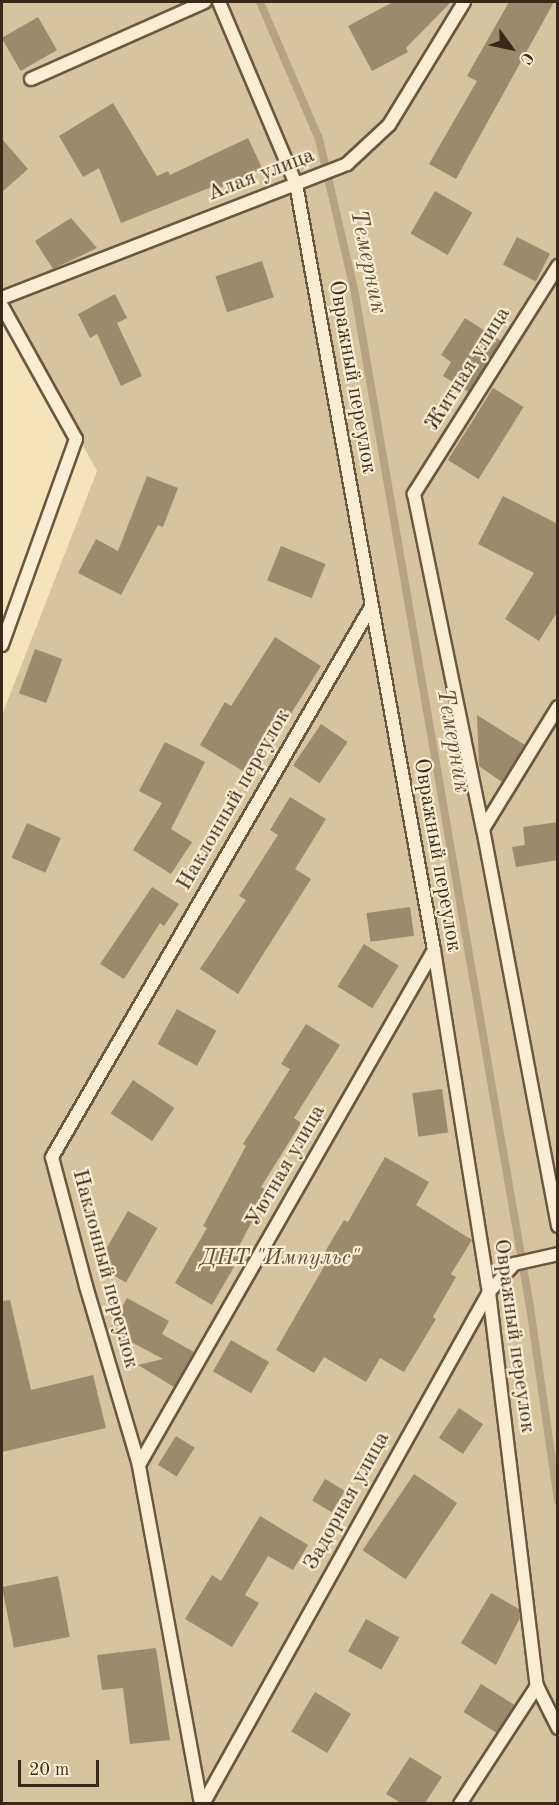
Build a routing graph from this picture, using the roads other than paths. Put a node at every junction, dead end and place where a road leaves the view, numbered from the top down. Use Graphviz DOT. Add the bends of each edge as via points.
graph roads {
  1 [pos="205,2"];
  2 [pos="219,2"];
  3 [pos="464,2"];
  4 [pos="32,79"];
  5 [pos="296,184"];
  6 [pos="558,266"];
  7 [pos="2,298"];
  8 [pos="2,306"];
  9 [pos="371,607"];
  10 [pos="2,645"];
  11 [pos="558,707"];
  12 [pos="483,829"];
  13 [pos="434,950"];
  14 [pos="558,1226"];
  15 [pos="558,1254"];
  16 [pos="489,1292"];
  17 [pos="139,1465"];
  18 [pos="537,1686"];
  19 [pos="558,1728"];
  20 [pos="202,1803"];
  21 [pos="460,1803"];
  1 -- 4 [label="lane"];
  2 -- 5 [label="lane, Овражный переулок"];
  3 -- 5 [label="lane, Алая улица" via="389,125 347,164"];
  5 -- 7 [label="lane, Алая улица"];
  5 -- 9 [label="lane, Овражный переулок"];
  6 -- 12 [label="lane, Житная улица" via="414,494"];
  8 -- 10 [label="lane" via="76,439"];
  9 -- 13 [label="lane, Овражный переулок"];
  9 -- 17 [label="lane, Наклонный переулок" via="52,1157"];
  11 -- 12 [label="lane"];
  12 -- 14 [label="lane"];
  13 -- 16 [label="lane, Овражный переулок"];
  13 -- 17 [label="lane, Уютная улица"];
  15 -- 16 [label="lane, Задорная улица" via="514,1264"];
  16 -- 18 [label="lane, Овражный переулок"];
  16 -- 20 [label="lane, Задорная улица"];
  17 -- 20 [label="lane, Наклонный переулок"];
  18 -- 19 [label="lane, Овражный переулок"];
  18 -- 21 [label="lane"];
}
